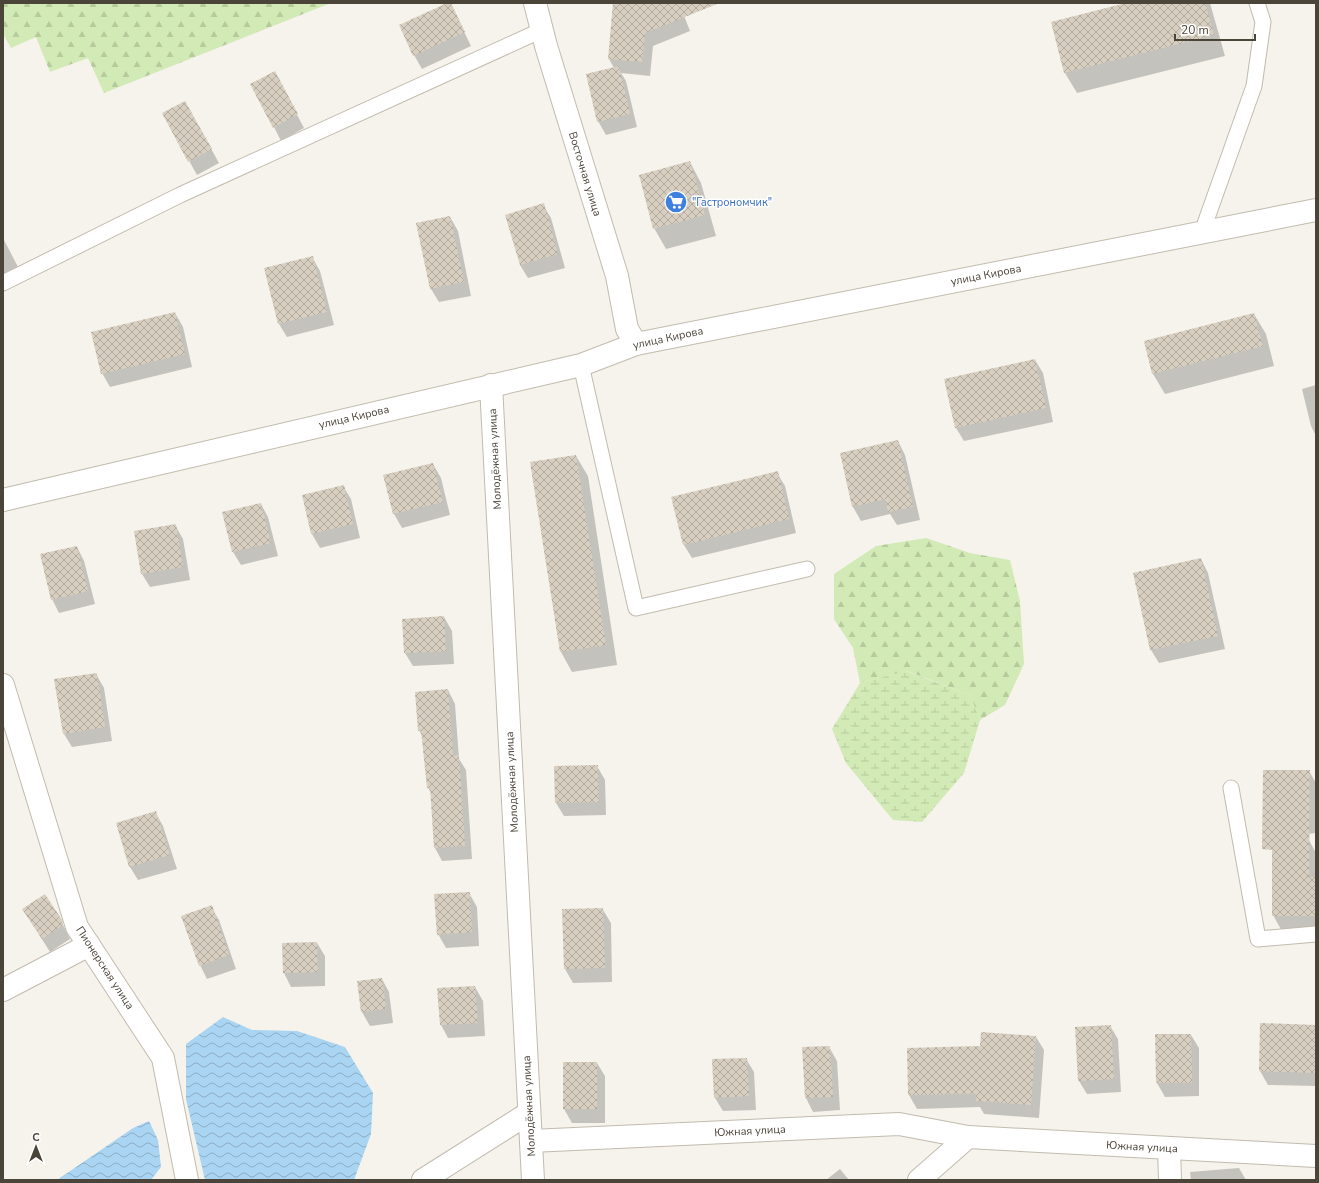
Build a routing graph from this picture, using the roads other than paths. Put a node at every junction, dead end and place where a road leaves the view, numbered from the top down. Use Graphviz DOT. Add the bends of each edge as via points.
graph roads {
  1 [pos="535,3"];
  2 [pos="1257,3"];
  3 [pos="542,30"];
  4 [pos="1316,210"];
  5 [pos="1202,232"];
  6 [pos="3,283"];
  7 [pos="636,344"];
  8 [pos="582,364"];
  9 [pos="491,385"];
  10 [pos="3,500"];
  11 [pos="807,569"];
  12 [pos="3,685"];
  13 [pos="1231,788"];
  14 [pos="1316,934"];
  15 [pos="89,945"];
  16 [pos="3,990"];
  17 [pos="529,1114"];
  18 [pos="968,1137"];
  19 [pos="531,1141"];
  20 [pos="1169,1148"];
  21 [pos="1316,1156"];
  22 [pos="187,1180"];
  23 [pos="423,1180"];
  24 [pos="533,1180"];
  25 [pos="919,1180"];
  26 [pos="1170,1180"];
  1 -- 3 [label="street, Восточная улица"];
  2 -- 5 [label="lane" via="1262,22 1254,86"];
  3 -- 6 [label="lane" via="180,195"];
  3 -- 7 [label="street, Восточная улица" via="617,276 627,330"];
  4 -- 5 [label="street, улица Кирова"];
  5 -- 7 [label="street, улица Кирова"];
  7 -- 8 [label="street, улица Кирова"];
  8 -- 9 [label="street, улица Кирова"];
  8 -- 11 [label="lane" via="636,608"];
  9 -- 10 [label="street, улица Кирова"];
  9 -- 17 [label="street, Молодёжная улица"];
  12 -- 15 [label="street, Пионерская улица" via="77,927"];
  13 -- 14 [label="lane" via="1258,939"];
  15 -- 16 [label="street"];
  15 -- 22 [label="street, Пионерская улица" via="163,1058"];
  17 -- 19 [label="street, Молодёжная улица"];
  17 -- 23 [label="street"];
  18 -- 19 [label="street, Южная улица" via="899,1124"];
  18 -- 20 [label="street, Южная улица"];
  18 -- 25 [label="street"];
  19 -- 24 [label="street, Молодёжная улица"];
  20 -- 21 [label="street, Южная улица"];
  20 -- 26 [label="street"];
}
